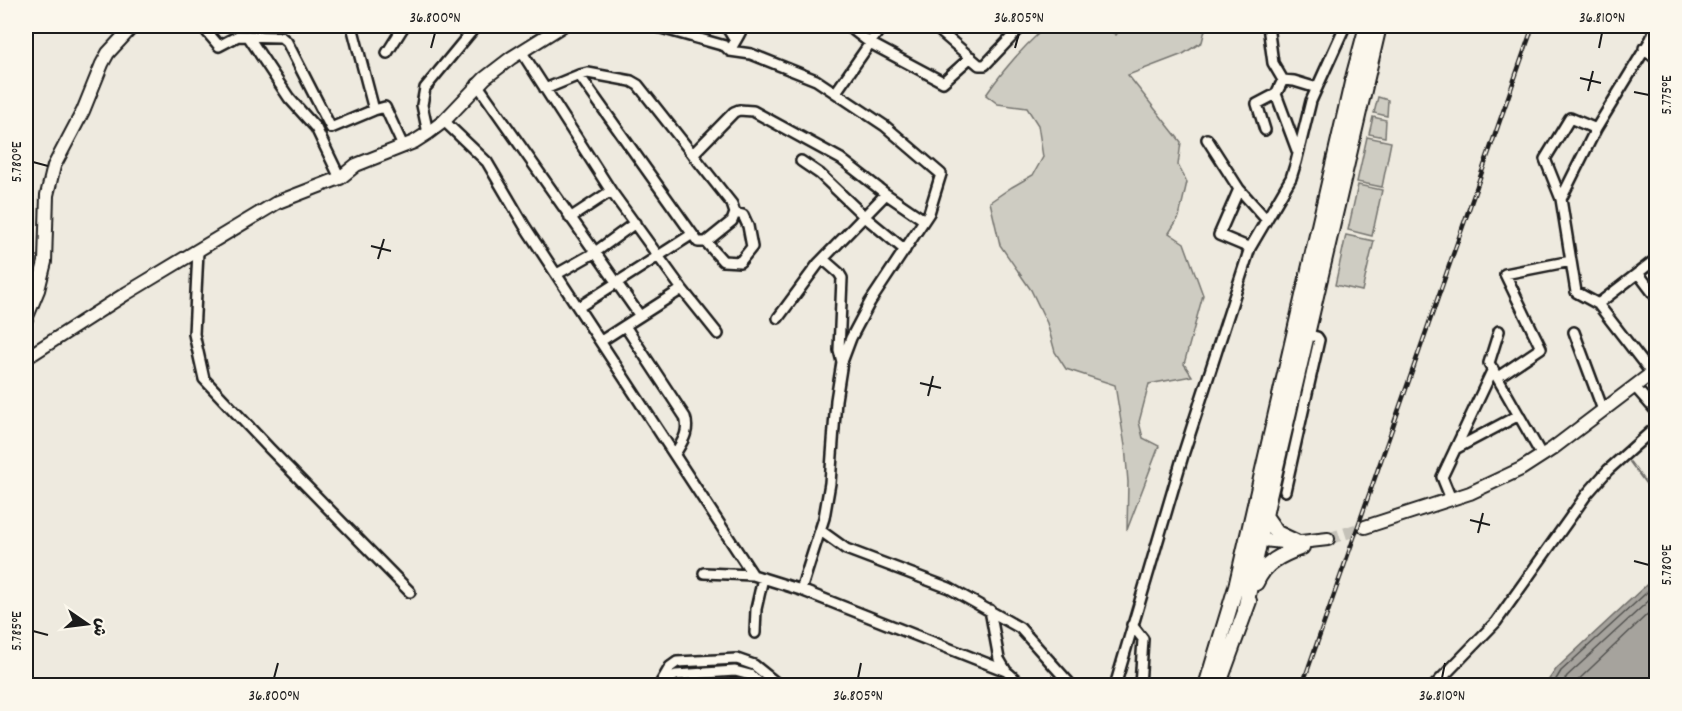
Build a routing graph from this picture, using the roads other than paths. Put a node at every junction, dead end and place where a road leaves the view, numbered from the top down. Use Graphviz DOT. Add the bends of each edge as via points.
graph roads {
  1 [pos="133,26"];
  2 [pos="202,26"];
  3 [pos="352,26"];
  4 [pos="404,26"];
  5 [pos="476,26"];
  6 [pos="561,26"];
  7 [pos="654,26"];
  8 [pos="726,26"];
  9 [pos="743,26"];
  10 [pos="848,26"];
  11 [pos="882,26"];
  12 [pos="934,26"];
  13 [pos="1006,26"];
  14 [pos="1022,26"];
  15 [pos="1268,26"];
  16 [pos="1345,26"];
  17 [pos="1656,26"];
  18 [pos="1368,27"];
  19 [pos="1015,33"];
  20 [pos="248,36"];
  21 [pos="734,39"];
  22 [pos="870,43"];
  23 [pos="1644,48"];
  24 [pos="521,51"];
  25 [pos="730,51"];
  26 [pos="387,53"];
  27 [pos="971,57"];
  28 [pos="1656,59"];
  29 [pos="579,75"];
  30 [pos="1283,81"];
  31 [pos="477,84"];
  32 [pos="1317,88"];
  33 [pos="545,89"];
  34 [pos="836,92"];
  35 [pos="1276,94"];
  36 [pos="374,110"];
  37 [pos="444,121"];
  38 [pos="1596,129"];
  39 [pos="1265,130"];
  40 [pos="428,133"];
  41 [pos="1207,139"];
  42 [pos="403,146"];
  43 [pos="693,154"];
  44 [pos="1298,154"];
  45 [pos="801,161"];
  46 [pos="340,178"];
  47 [pos="1239,189"];
  48 [pos="611,191"];
  49 [pos="886,194"];
  50 [pos="1561,199"];
  51 [pos="736,216"];
  52 [pos="865,217"];
  53 [pos="570,218"];
  54 [pos="1266,219"];
  55 [pos="924,220"];
  56 [pos="635,223"];
  57 [pos="691,235"];
  58 [pos="706,242"];
  59 [pos="1250,248"];
  60 [pos="198,250"];
  61 [pos="905,250"];
  62 [pos="594,252"];
  63 [pos="659,256"];
  64 [pos="823,259"];
  65 [pos="1656,260"];
  66 [pos="1571,261"];
  67 [pos="1638,273"];
  68 [pos="557,274"];
  69 [pos="616,283"];
  70 [pos="682,289"];
  71 [pos="1656,297"];
  72 [pos="1598,304"];
  73 [pos="579,307"];
  74 [pos="640,316"];
  75 [pos="778,318"];
  76 [pos="26,319"];
  77 [pos="625,326"];
  78 [pos="1499,330"];
  79 [pos="1574,332"];
  80 [pos="718,334"];
  81 [pos="1306,334"];
  82 [pos="601,341"];
  83 [pos="26,358"];
  84 [pos="842,362"];
  85 [pos="1654,372"];
  86 [pos="1495,373"];
  87 [pos="1635,387"];
  88 [pos="1603,410"];
  89 [pos="1656,411"];
  90 [pos="1519,415"];
  91 [pos="1656,427"];
  92 [pos="1455,449"];
  93 [pos="675,454"];
  94 [pos="1542,456"];
  95 [pos="1285,491"];
  96 [pos="1451,499"];
  97 [pos="1265,516"];
  98 [pos="1365,527"];
  99 [pos="821,531"];
  100 [pos="1255,543"];
  101 [pos="1299,545"];
  102 [pos="704,573"];
  103 [pos="753,574"];
  104 [pos="764,578"];
  105 [pos="801,590"];
  106 [pos="410,592"];
  107 [pos="1245,609"];
  108 [pos="990,610"];
  109 [pos="1132,625"];
  110 [pos="755,633"];
  111 [pos="1006,671"];
  112 [pos="760,681"];
  113 [pos="660,684"];
  114 [pos="1076,684"];
  115 [pos="780,686"];
  116 [pos="1023,686"];
  117 [pos="1115,686"];
  118 [pos="1140,686"];
  119 [pos="1206,686"];
  120 [pos="1218,686"];
  121 [pos="1434,686"];
  1 -- 76 [label="main road" via="108,53 54,166 47,195 45,262"];
  2 -- 20 [label="street" via="219,46 238,36"];
  3 -- 36 [label="street"];
  4 -- 26 [label="street"];
  5 -- 40 [label="street" via="425,88 422,105"];
  6 -- 24 [label="main road"];
  7 -- 25 [label="street" via="724,45"];
  8 -- 21 [label="street"];
  9 -- 21 [label="street"];
  10 -- 22 [label="street"];
  11 -- 22 [label="street"];
  12 -- 27 [label="street"];
  13 -- 19 [label="street"];
  14 -- 19 [label="street"];
  15 -- 30 [label="street" via="1274,63"];
  16 -- 32 [label="street"];
  17 -- 23 [label="street"];
  18 -- 81 [label="highway"];
  18 -- 100 [label="highway" via="1268,448"];
  19 -- 27 [label="street" via="985,64 975,63"];
  20 -- 36 [label="street" via="281,37 287,42 331,128"];
  20 -- 46 [label="street" via="289,98 316,128"];
  21 -- 25 [label="street"];
  22 -- 27 [label="street" via="944,82"];
  22 -- 34 [label="street"];
  23 -- 28 [label="street"];
  23 -- 38 [label="street"];
  24 -- 31 [label="main road"];
  24 -- 33 [label="street"];
  25 -- 34 [label="street" via="789,68"];
  29 -- 33 [label="street"];
  29 -- 43 [label="street" via="598,74 635,83"];
  29 -- 57 [label="street"];
  30 -- 32 [label="street"];
  30 -- 35 [label="street"];
  31 -- 37 [label="main road"];
  31 -- 53 [label="street"];
  32 -- 44 [label="street"];
  33 -- 48 [label="street"];
  34 -- 55 [label="street" via="885,126 941,174"];
  35 -- 39 [label="street" via="1257,104"];
  35 -- 44 [label="street"];
  36 -- 42 [label="street" via="385,107"];
  37 -- 40 [label="main road"];
  37 -- 68 [label="street" via="487,162"];
  38 -- 50 [label="street"];
  38 -- 50 [label="street" via="1570,118 1545,159"];
  40 -- 42 [label="main road"];
  41 -- 47 [label="street"];
  42 -- 46 [label="main road" via="356,165"];
  43 -- 49 [label="street" via="734,112 753,111 841,159"];
  43 -- 51 [label="street" via="728,197"];
  44 -- 54 [label="street" via="1291,178"];
  45 -- 52 [label="street"];
  46 -- 60 [label="main road" via="278,202"];
  47 -- 54 [label="street"];
  47 -- 59 [label="street" via="1220,235"];
  48 -- 53 [label="street"];
  48 -- 56 [label="street"];
  49 -- 52 [label="street"];
  49 -- 55 [label="street"];
  50 -- 66 [label="street"];
  51 -- 58 [label="street"];
  51 -- 58 [label="street" via="748,226 752,247 740,262 723,261"];
  52 -- 61 [label="street"];
  52 -- 64 [label="street"];
  53 -- 62 [label="street"];
  54 -- 59 [label="street"];
  55 -- 61 [label="street"];
  56 -- 62 [label="street"];
  56 -- 63 [label="street"];
  57 -- 58 [label="street" via="698,242"];
  57 -- 63 [label="street"];
  59 -- 109 [label="street"];
  60 -- 83 [label="main road"];
  60 -- 106 [label="street" via="194,334 204,379"];
  61 -- 84 [label="street" via="870,302"];
  62 -- 68 [label="street"];
  62 -- 69 [label="street"];
  63 -- 69 [label="street"];
  63 -- 70 [label="street"];
  64 -- 75 [label="street"];
  64 -- 84 [label="street" via="842,278"];
  65 -- 67 [label="street"];
  66 -- 72 [label="street" via="1576,292"];
  66 -- 86 [label="street" via="1505,274 1540,348"];
  67 -- 71 [label="street"];
  67 -- 72 [label="street"];
  68 -- 73 [label="street"];
  69 -- 73 [label="street"];
  69 -- 74 [label="street"];
  70 -- 74 [label="street"];
  70 -- 80 [label="street"];
  72 -- 85 [label="street"];
  73 -- 82 [label="street"];
  74 -- 77 [label="street"];
  77 -- 82 [label="street"];
  77 -- 93 [label="street" via="688,424"];
  78 -- 86 [label="street" via="1489,363"];
  79 -- 88 [label="street"];
  81 -- 95 [label="street" via="1319,340"];
  81 -- 97 [label="highway"];
  82 -- 93 [label="street"];
  84 -- 99 [label="street" via="830,483"];
  85 -- 87 [label="main road"];
  86 -- 90 [label="street"];
  86 -- 92 [label="street"];
  87 -- 88 [label="main road"];
  87 -- 89 [label="street"];
  88 -- 94 [label="main road"];
  90 -- 92 [label="street"];
  90 -- 94 [label="street"];
  91 -- 121 [label="street" via="1587,494 1496,622"];
  92 -- 96 [label="street" via="1442,477"];
  93 -- 103 [label="street"];
  94 -- 96 [label="main road"];
  96 -- 98 [label="main road"];
  97 -- 100 [label="highway"];
  97 -- 101 [label="highway" via="1277,533"];
  99 -- 105 [label="street"];
  99 -- 108 [label="street" via="846,549 949,588"];
  100 -- 101 [label="main road"];
  100 -- 107 [label="highway"];
  100 -- 119 [label="highway"];
  101 -- 107 [label="highway" via="1264,568"];
  102 -- 103 [label="street"];
  103 -- 104 [label="street"];
  104 -- 105 [label="street"];
  104 -- 110 [label="street"];
  105 -- 111 [label="street"];
  107 -- 120 [label="highway"];
  108 -- 111 [label="street" via="999,659"];
  108 -- 114 [label="street" via="1020,628"];
  109 -- 117 [label="street"];
  109 -- 118 [label="street" via="1143,639"];
  111 -- 116 [label="street"];
  112 -- 113 [label="street" via="754,665 737,659 676,662"];
  112 -- 115 [label="street"];
}
